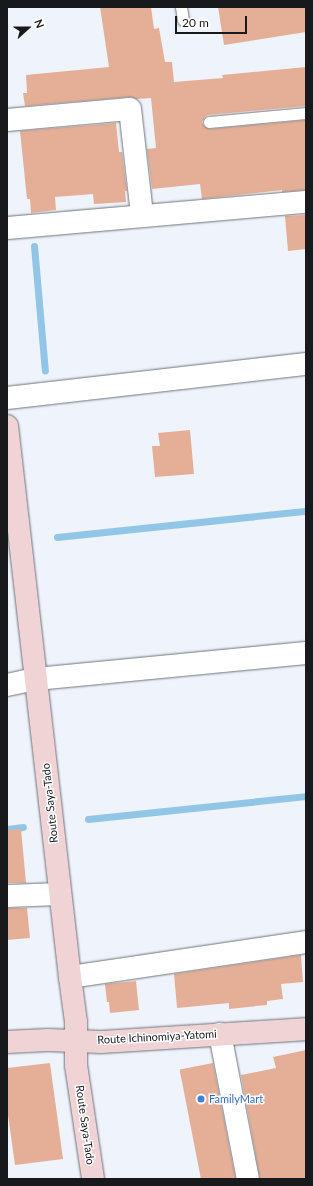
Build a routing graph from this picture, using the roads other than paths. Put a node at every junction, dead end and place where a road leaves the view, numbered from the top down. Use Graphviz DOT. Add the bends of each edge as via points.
graph roads {
  1 [pos="181,7"];
  2 [pos="183,20"];
  3 [pos="306,114"];
  4 [pos="7,120"];
  5 [pos="209,122"];
  6 [pos="306,202"];
  7 [pos="142,215"];
  8 [pos="7,228"];
  9 [pos="306,364"];
  10 [pos="7,398"];
  11 [pos="7,426"];
  12 [pos="306,653"];
  13 [pos="36,679"];
  14 [pos="7,685"];
  15 [pos="60,894"];
  16 [pos="7,896"];
  17 [pos="306,942"];
  18 [pos="70,977"];
  19 [pos="306,1029"];
  20 [pos="220,1034"];
  21 [pos="76,1040"];
  22 [pos="7,1042"];
  23 [pos="93,1179"];
  24 [pos="248,1179"];
  1 -- 2 [label="lane"];
  3 -- 5 [label="lane"];
  4 -- 7 [label="street" via="130,109"];
  6 -- 7 [label="street"];
  7 -- 8 [label="street"];
  9 -- 10 [label="street"];
  11 -- 13 [label="main road, Route Saya-Tado"];
  12 -- 13 [label="street"];
  13 -- 14 [label="street"];
  13 -- 15 [label="main road, Route Saya-Tado"];
  15 -- 16 [label="street"];
  15 -- 18 [label="main road, Route Saya-Tado"];
  17 -- 18 [label="street"];
  18 -- 21 [label="main road, Route Saya-Tado"];
  19 -- 20 [label="main road, Route Ichinomiya-Yatomi"];
  20 -- 21 [label="main road, Route Ichinomiya-Yatomi" via="101,1042"];
  20 -- 24 [label="street"];
  21 -- 22 [label="main road, Route Ichinomiya-Yatomi"];
  21 -- 23 [label="main road, Route Saya-Tado" via="76,1065"];
}
